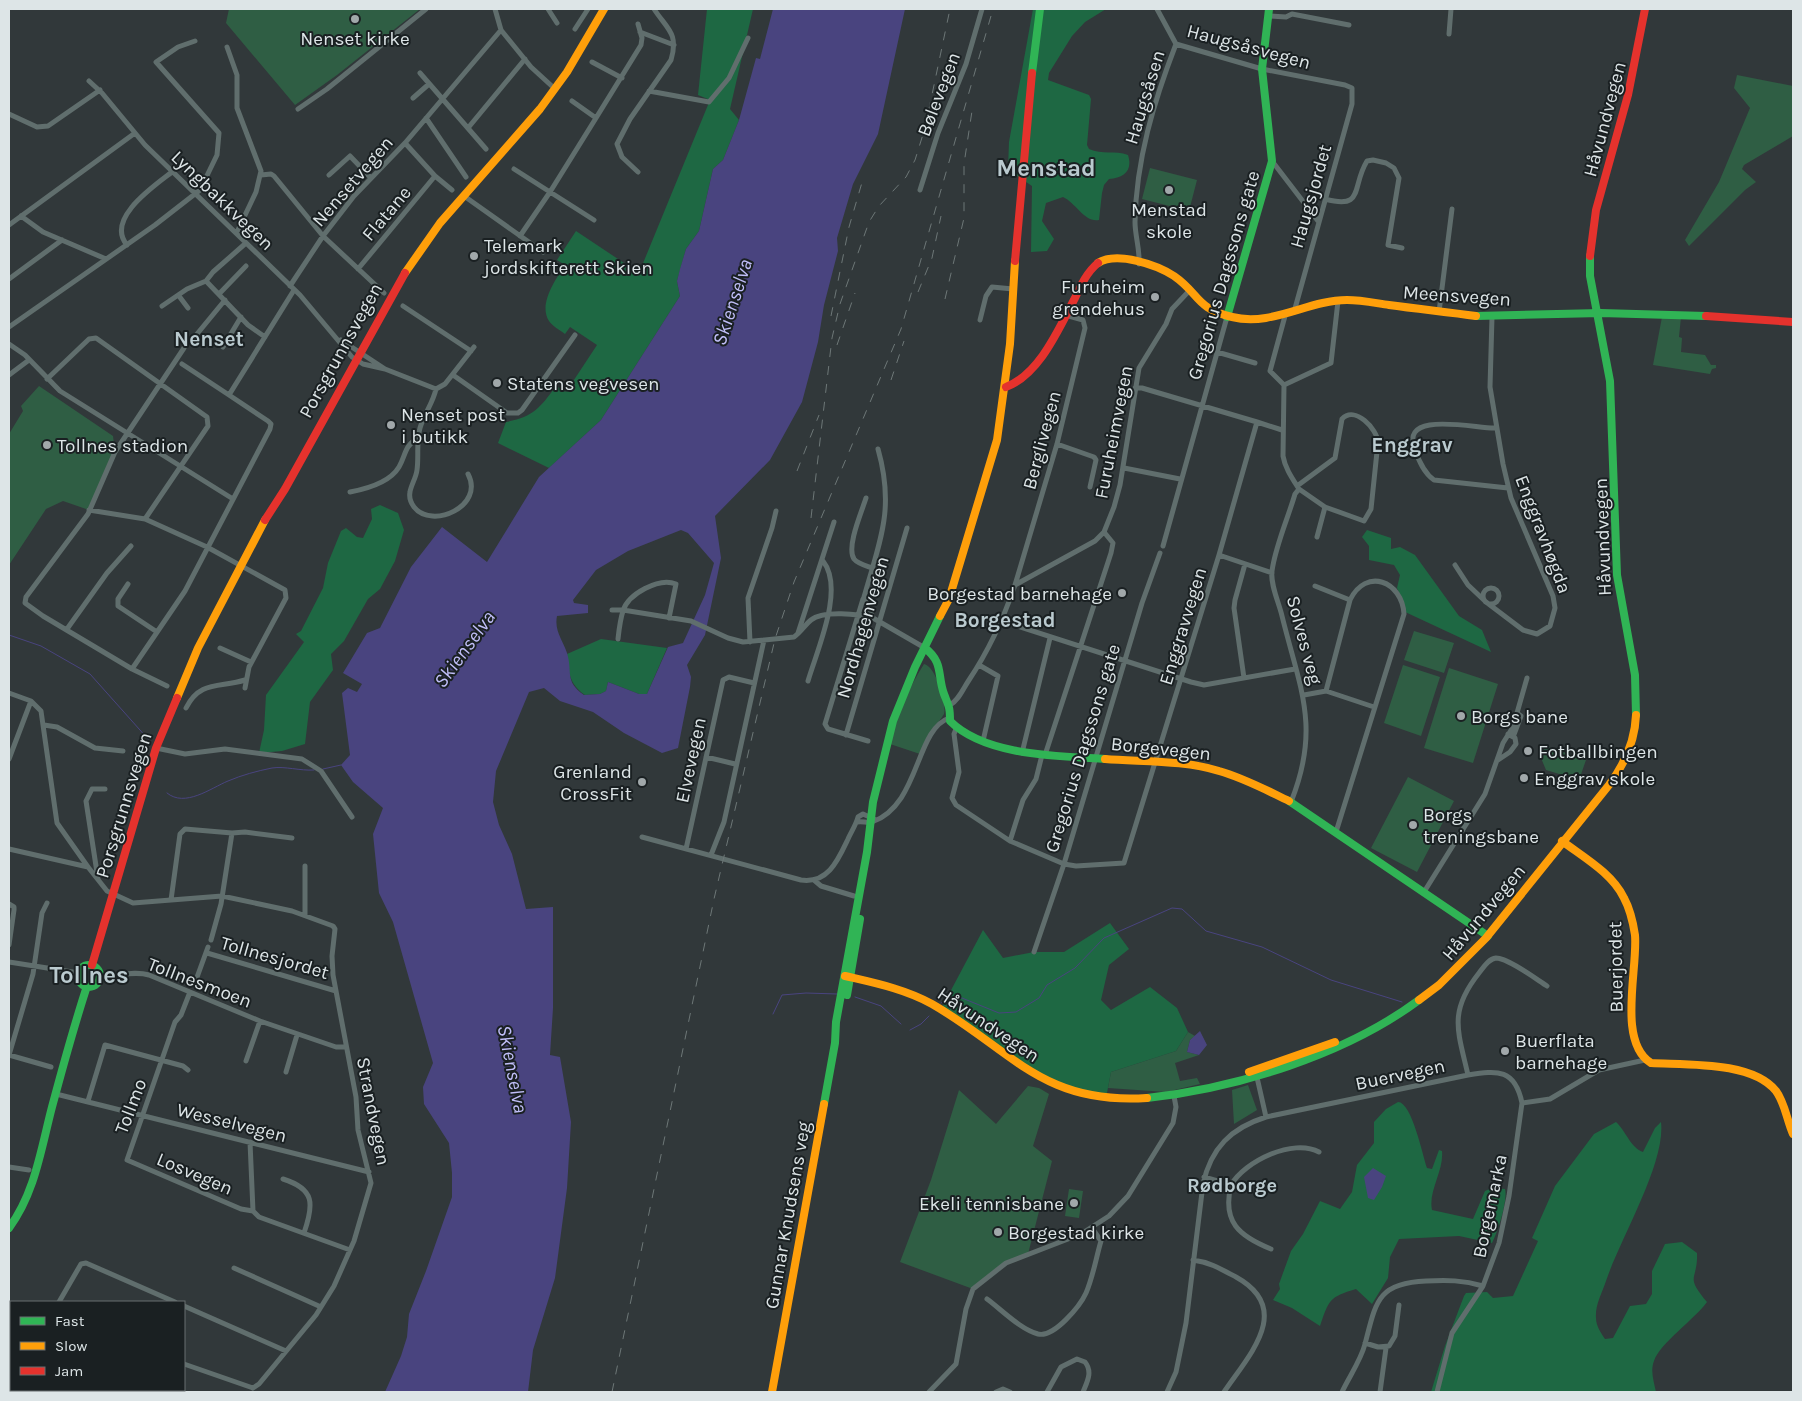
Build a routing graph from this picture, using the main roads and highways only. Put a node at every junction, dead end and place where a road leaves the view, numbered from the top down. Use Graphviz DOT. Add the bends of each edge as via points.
graph roads {
  1 [pos="604,9"];
  2 [pos="1040,9"];
  3 [pos="1645,9"];
  4 [pos="1268,13"];
  5 [pos="1598,313"];
  6 [pos="1227,317"];
  7 [pos="1793,322"];
  8 [pos="1006,387"];
  9 [pos="927,650"];
  10 [pos="1562,841"];
  11 [pos="1488,936"];
  12 [pos="92,965"];
  13 [pos="848,977"];
  14 [pos="87,986"];
  15 [pos="1793,1134"];
  16 [pos="9,1228"];
  17 [pos="772,1392"];
  1 -- 12 [label="main road, Porsgrunnsvegen" via="518,137 463,196 382,303 285,489 266,518 244,567 213,617 156,748"];
  2 -- 8 [label="main road, Gunnar Knudsens veg" via="1010,289"];
  3 -- 5 [label="main road, Håvundvegen" via="1638,54 1590,238 1590,276"];
  4 -- 6 [label="main road, Gregorius Dagssons gate" via="1262,69 1272,161"];
  5 -- 6 [label="main road, Meensvegen" via="1492,316 1338,300 1285,316 1258,320"];
  5 -- 7 [label="main road, Meensvegen" via="1742,317"];
  5 -- 10 [label="main road, Håvundvegen" via="1612,399 1618,580 1636,673 1638,702 1631,744 1621,767"];
  6 -- 8 [label="main road, Meensvegen" via="1203,307 1171,274 1139,264 1106,259 1096,265 1034,366 1019,383"];
  8 -- 9 [label="main road, Gunnar Knudsens veg" via="994,455 941,625"];
  9 -- 11 [label="main road, Borgevegen" via="936,658 944,694 950,705 949,718 956,729 1022,753 1217,770 1260,786 1291,802"];
  9 -- 13 [label="main road, Gunnar Knudsens veg" via="896,710 878,780 875,818"];
  10 -- 11 [label="main road, Håvundvegen"];
  10 -- 15 [label="main road, Buerjordet" via="1609,880 1628,906 1633,934 1632,1017 1639,1050 1645,1060 1735,1071 1761,1078 1777,1093"];
  11 -- 13 [label="main road, Håvundvegen" via="1437,988 1375,1028 1220,1084 1174,1096 1143,1099 1106,1098 1052,1084 1010,1062 931,1003 900,990"];
  12 -- 14 [label="main road" via="99,970 100,976 96,984"];
  12 -- 14 [label="main road" via="84,966 79,973 79,980"];
  13 -- 17 [label="main road, Gunnar Knudsens veg"];
  14 -- 16 [label="main road" via="30,1194"];
}
